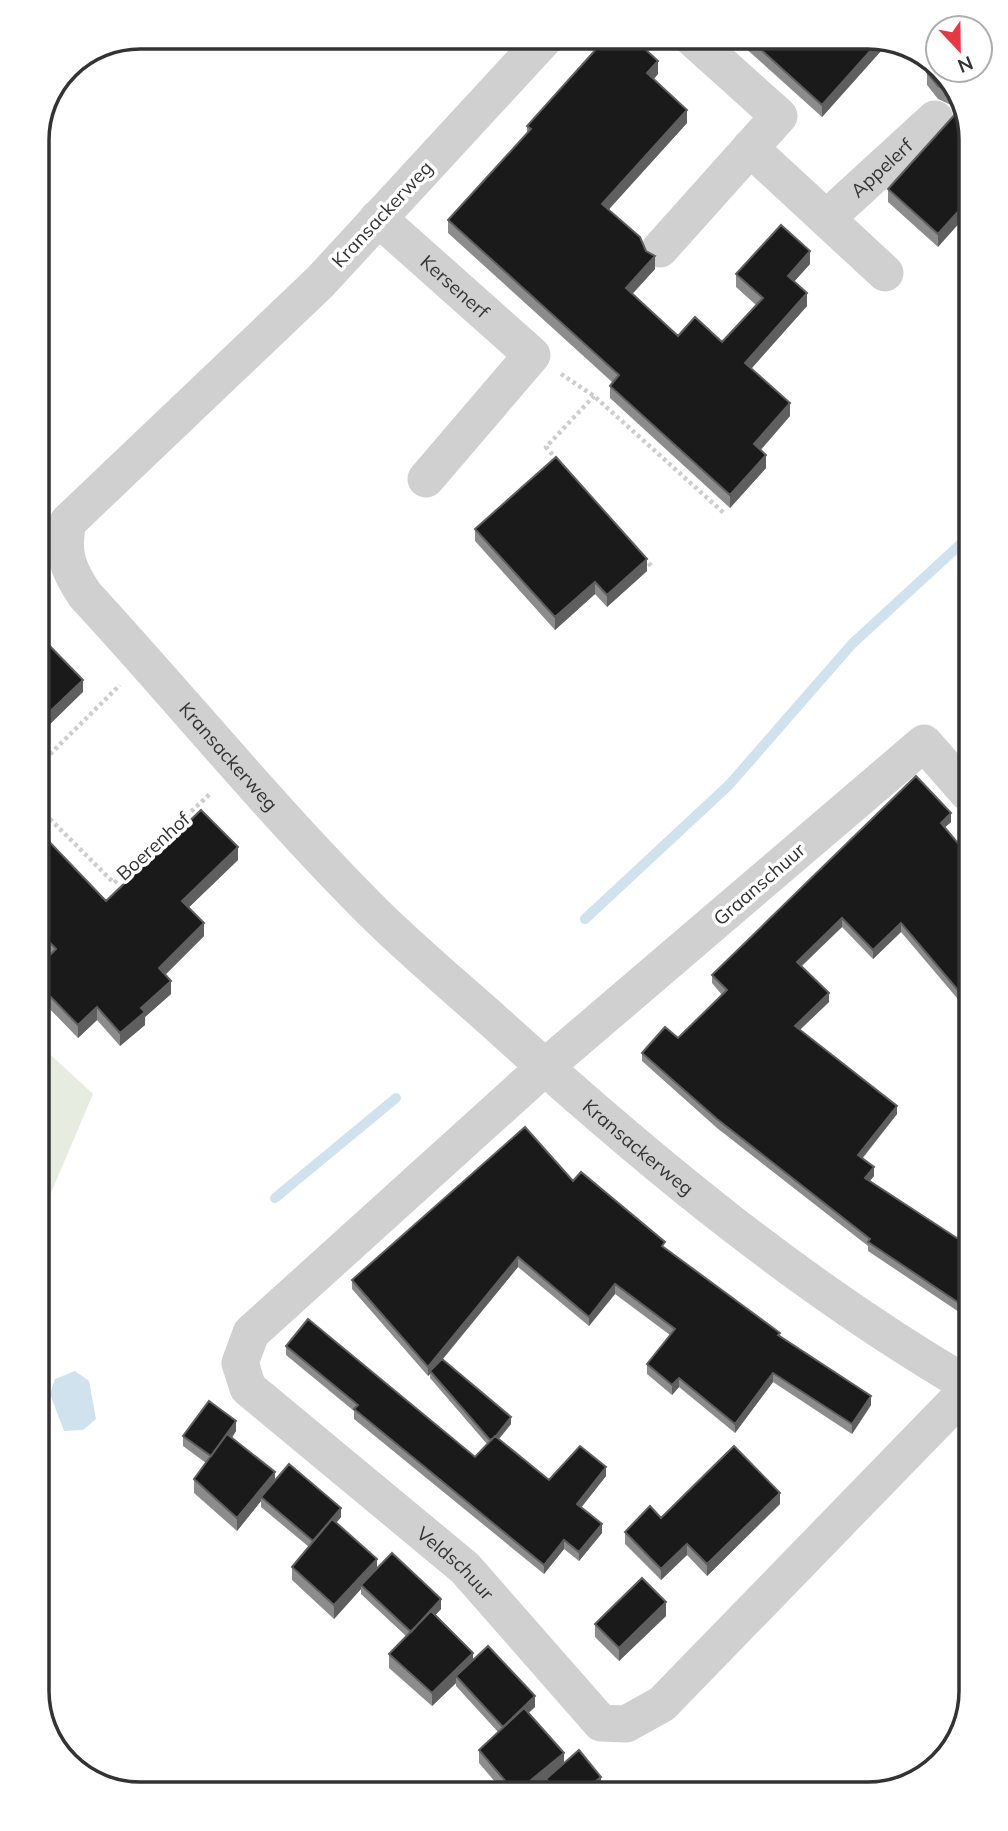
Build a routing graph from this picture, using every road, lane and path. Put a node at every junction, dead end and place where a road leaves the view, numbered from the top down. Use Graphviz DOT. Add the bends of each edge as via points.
graph roads {
  1 [pos="535,49"];
  2 [pos="704,49"];
  3 [pos="936,119"];
  4 [pos="750,148"];
  5 [pos="378,218"];
  6 [pos="828,218"];
  7 [pos="660,249"];
  8 [pos="885,273"];
  9 [pos="532,355"];
  10 [pos="594,396"];
  11 [pos="564,467"];
  12 [pos="426,479"];
  13 [pos="725,514"];
  14 [pos="51,545"];
  15 [pos="635,548"];
  16 [pos="653,568"];
  17 [pos="145,660"];
  18 [pos="49,755"];
  19 [pos="237,768"];
  20 [pos="959,783"];
  21 [pos="49,818"];
  22 [pos="545,1067"];
  23 [pos="959,1380"];
  24 [pos="959,1397"];
  1 -- 5 [label="street, Kransackerweg"];
  2 -- 4 [label="street" via="779,116"];
  3 -- 6 [label="street, Appelerf"];
  4 -- 6 [label="street"];
  4 -- 7 [label="street"];
  5 -- 9 [label="street, Kersenerf"];
  5 -- 14 [label="street, Kransackerweg" via="320,282 91,498"];
  6 -- 8 [label="street"];
  9 -- 10 [label="path"];
  9 -- 12 [label="street"];
  10 -- 11 [label="path" via="546,447"];
  10 -- 13 [label="path"];
  14 -- 17 [label="street, Kransackerweg" via="79,587"];
  15 -- 16 [label="path"];
  17 -- 18 [label="path"];
  17 -- 19 [label="street, Kransackerweg"];
  19 -- 21 [label="path, Boerenhof" via="114,883"];
  19 -- 22 [label="street, Kransackerweg" via="372,911"];
  20 -- 22 [label="street, Graanschuur" via="924,743"];
  22 -- 23 [label="street, Kransackerweg" via="716,1213 906,1349"];
  22 -- 24 [label="street, Veldschuur" via="251,1333 240,1363 248,1388 465,1568 601,1723 626,1724 662,1704"];
}
